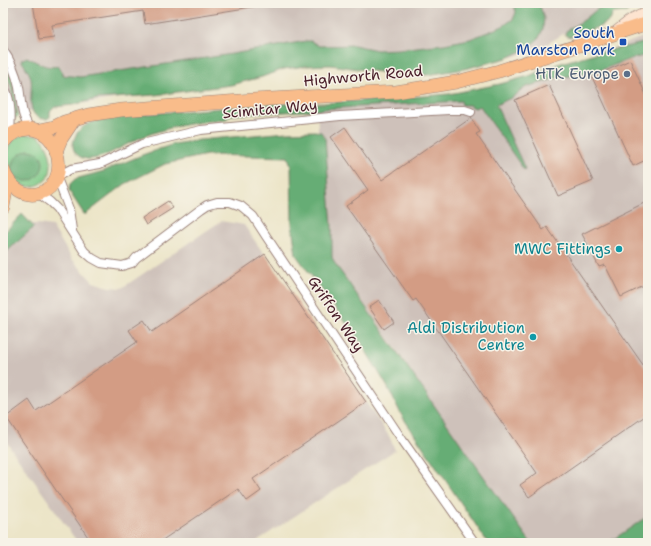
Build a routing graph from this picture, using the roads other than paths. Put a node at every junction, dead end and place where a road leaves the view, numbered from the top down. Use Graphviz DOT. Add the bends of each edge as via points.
graph roads {
  1 [pos="648,12"];
  2 [pos="648,23"];
  3 [pos="615,33"];
  4 [pos="3,50"];
  5 [pos="3,75"];
  6 [pos="5,88"];
  7 [pos="472,112"];
  8 [pos="3,114"];
  9 [pos="73,120"];
  10 [pos="35,130"];
  11 [pos="6,138"];
  12 [pos="57,155"];
  13 [pos="77,168"];
  14 [pos="5,175"];
  15 [pos="57,177"];
  16 [pos="23,193"];
  17 [pos="38,193"];
  18 [pos="3,208"];
  19 [pos="72,231"];
  20 [pos="475,543"];
  1 -- 3 [label="main road" via="631,20"];
  2 -- 3 [label="main road, Highworth Road"];
  3 -- 9 [label="main road, Highworth Road" via="499,71 429,87 382,93 136,109 88,115"];
  4 -- 10 [label="street" via="19,88 22,113"];
  5 -- 6 [label="street"];
  6 -- 8 [label="street"];
  6 -- 11 [label="street" via="11,110"];
  7 -- 13 [label="street, Scimitar Way" via="444,110 340,116 201,130 142,144 100,164"];
  9 -- 10 [label="main road, Highworth Road"];
  9 -- 12 [label="main road" via="61,139"];
  10 -- 11 [label="main road, Highworth Road" via="20,130"];
  10 -- 12 [label="main road" via="52,141"];
  12 -- 13 [label="street"];
  12 -- 15 [label="main road"];
  13 -- 15 [label="street, Scimitar Way"];
  14 -- 16 [label="main road" via="11,186"];
  14 -- 18 [label="main road"];
  15 -- 17 [label="main road" via="48,189"];
  15 -- 19 [label="street, Griffon Way" via="70,209"];
  16 -- 17 [label="main road"];
  16 -- 18 [label="main road"];
  17 -- 19 [label="street, Griffon Way" via="54,206"];
  19 -- 20 [label="street, Griffon Way" via="84,251 92,258 101,263 115,265 120,261 136,258 207,205 230,202 242,206 266,236 399,435"];
}
